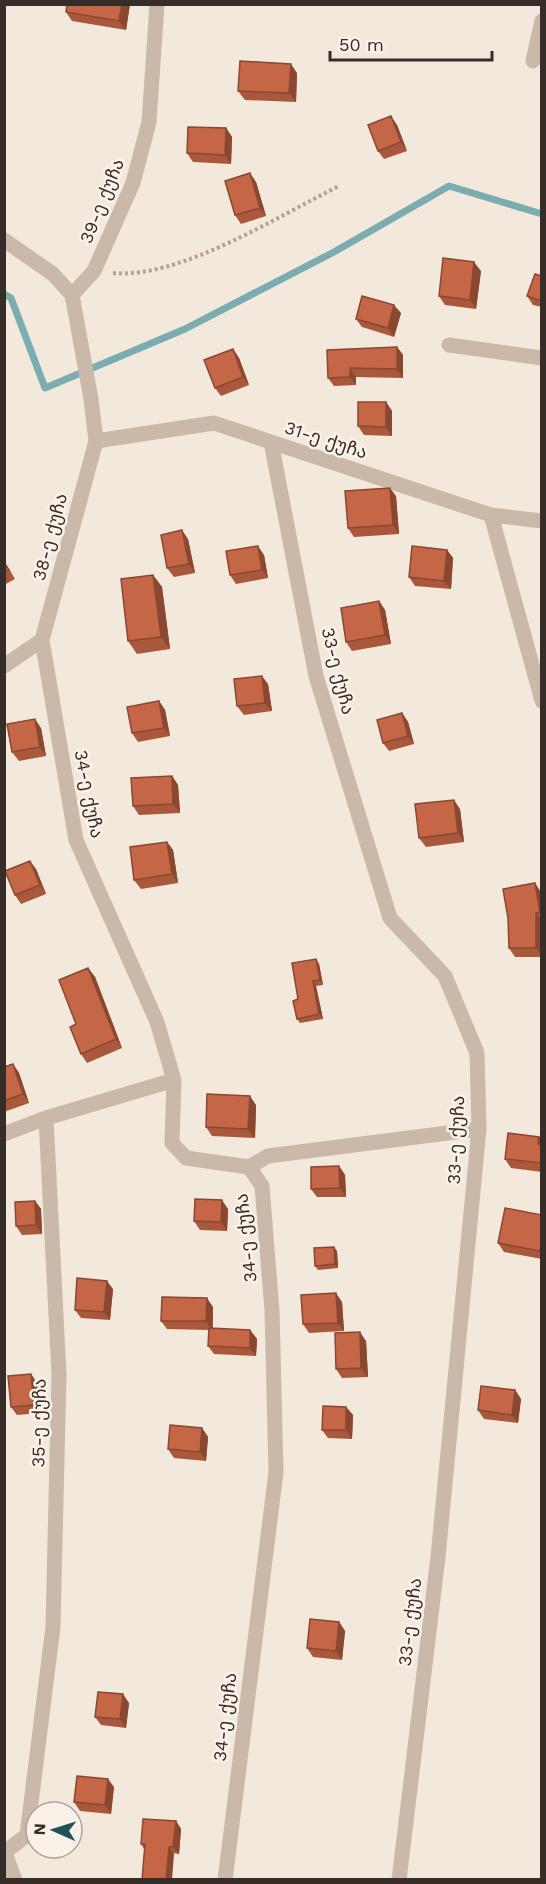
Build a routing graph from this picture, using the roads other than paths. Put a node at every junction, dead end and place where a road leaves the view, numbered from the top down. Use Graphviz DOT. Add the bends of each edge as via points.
graph roads {
  1 [pos="157,4"];
  2 [pos="542,21"];
  3 [pos="533,61"];
  4 [pos="4,240"];
  5 [pos="72,295"];
  6 [pos="449,345"];
  7 [pos="542,358"];
  8 [pos="96,441"];
  9 [pos="271,442"];
  10 [pos="491,515"];
  11 [pos="542,521"];
  12 [pos="42,640"];
  13 [pos="4,666"];
  14 [pos="542,701"];
  15 [pos="174,1080"];
  16 [pos="45,1118"];
  17 [pos="479,1129"];
  18 [pos="4,1134"];
  19 [pos="249,1167"];
  20 [pos="5,1851"];
  21 [pos="15,1880"];
  22 [pos="225,1880"];
  23 [pos="399,1880"];
  1 -- 5 [label="street, 39-ე ქუჩა" via="149,122 133,183 94,271"];
  2 -- 3 [label="street"];
  4 -- 5 [label="street" via="53,274"];
  5 -- 8 [label="street, 38-ე ქუჩა"];
  6 -- 7 [label="street"];
  8 -- 9 [label="street, 31-ე ქუჩა" via="214,423"];
  8 -- 12 [label="street, 38-ე ქუჩა"];
  9 -- 10 [label="street, 31-ე ქუჩა"];
  9 -- 17 [label="street, 33-ე ქუჩა" via="316,676 390,918 445,976 477,1053"];
  10 -- 11 [label="street, 31-ე ქუჩა"];
  10 -- 14 [label="street"];
  12 -- 13 [label="street"];
  12 -- 15 [label="street, 34-ე ქუჩა" via="76,840 157,1022"];
  15 -- 16 [label="street"];
  15 -- 19 [label="street, 34-ე ქუჩა" via="172,1143 186,1158"];
  16 -- 18 [label="street"];
  16 -- 20 [label="street, 35-ე ქუჩა" via="59,1374 53,1627 27,1835"];
  17 -- 19 [label="street" via="268,1156"];
  17 -- 23 [label="street, 33-ე ქუჩა" via="438,1557"];
  19 -- 22 [label="street, 34-ე ქუჩა" via="262,1186 272,1311 276,1472"];
  20 -- 21 [label="street"];
}
